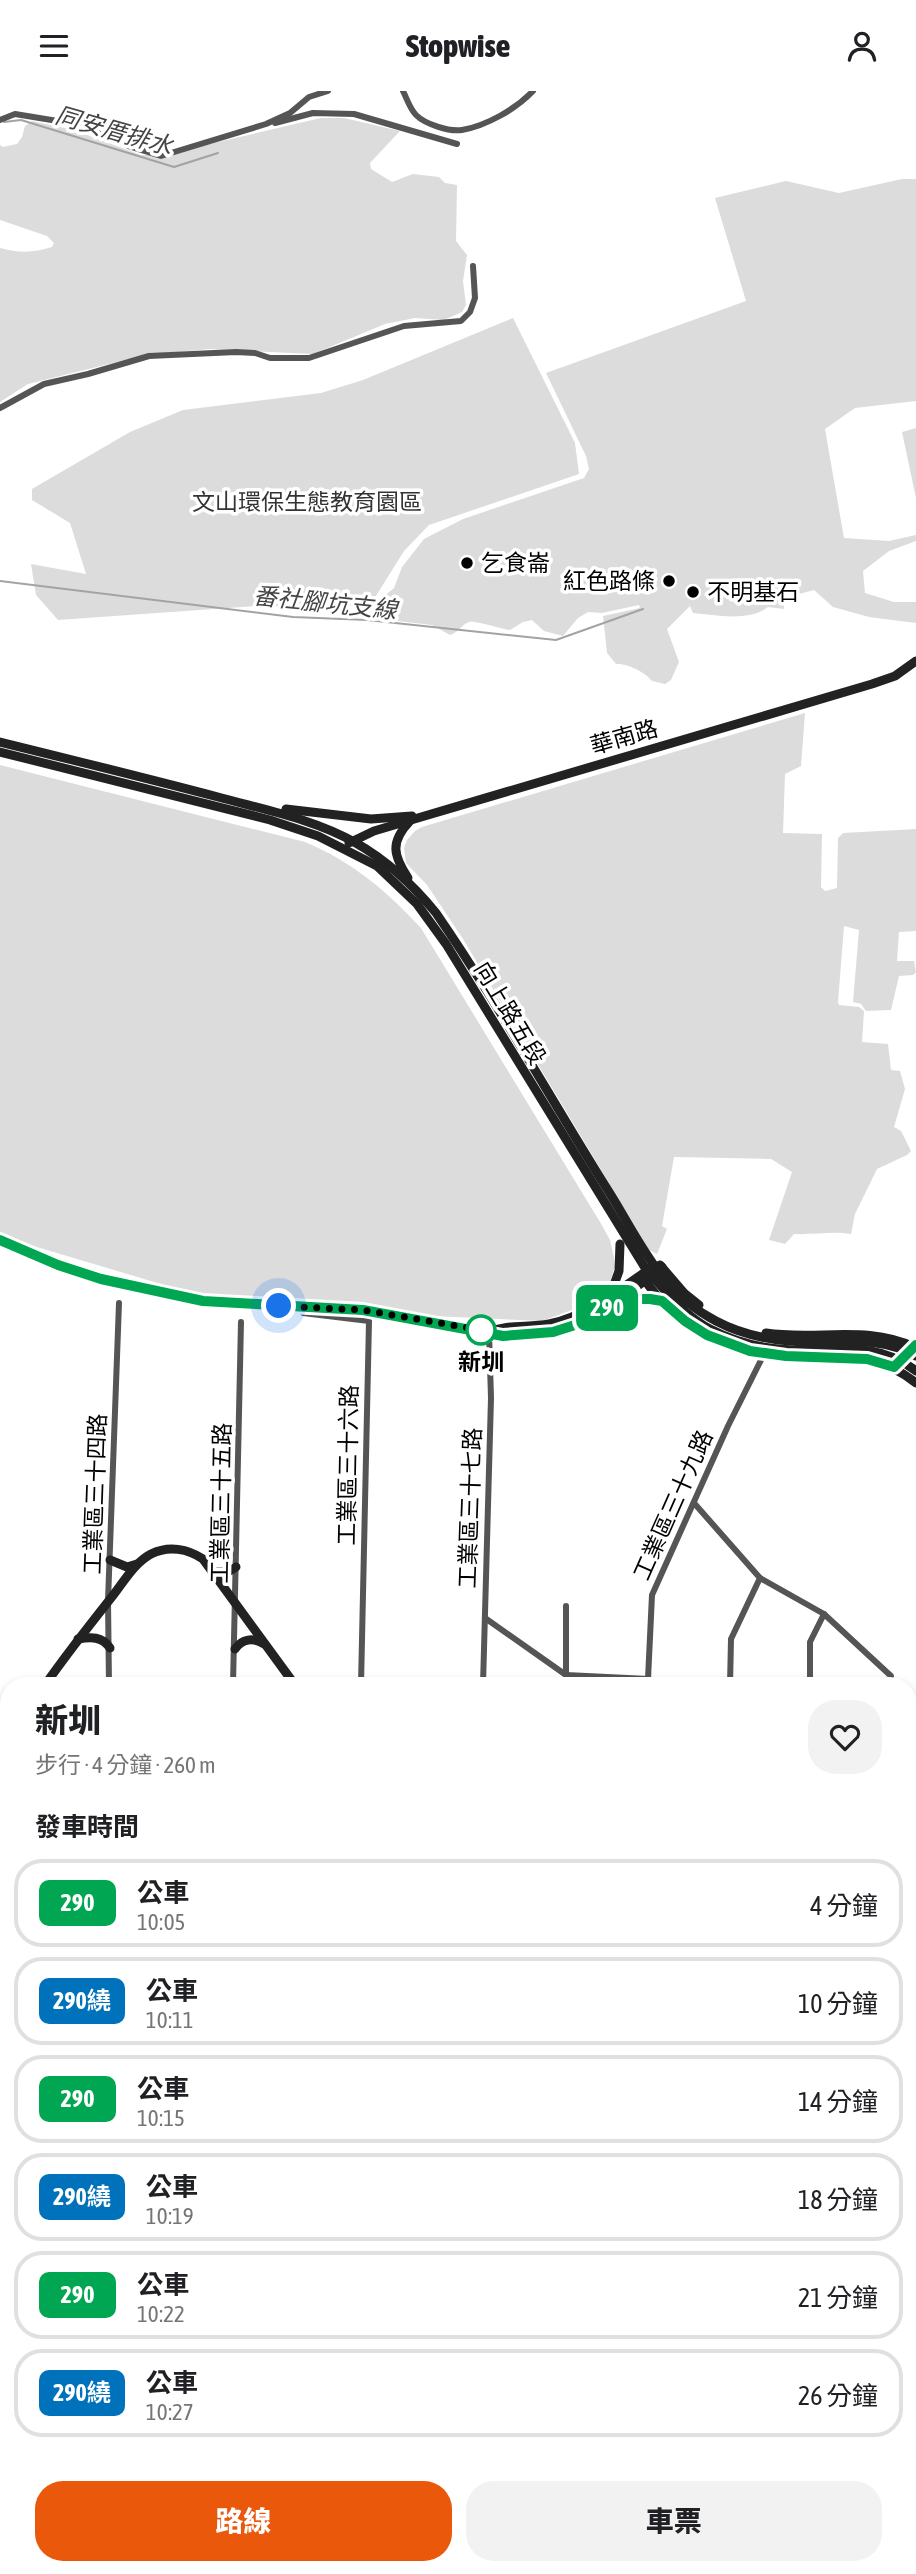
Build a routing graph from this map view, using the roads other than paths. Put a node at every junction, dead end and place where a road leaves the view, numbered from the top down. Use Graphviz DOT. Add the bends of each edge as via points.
graph roads {
  1 [pos="328,91"];
  2 [pos="403,91"];
  3 [pos="533,91"];
  4 [pos="0,120"];
  5 [pos="266,124"];
  6 [pos="457,144"];
  7 [pos="473,266"];
  8 [pos="0,408"];
  9 [pos="916,661"];
  10 [pos="0,742"];
  11 [pos="0,752"];
  12 [pos="286,809"];
  13 [pos="442,811"];
  14 [pos="411,820"];
  15 [pos="352,841"];
  16 [pos="341,847"];
  17 [pos="408,878"];
  18 [pos="0,1240"];
  19 [pos="620,1244"];
  20 [pos="652,1271"];
  21 [pos="613,1300"];
  22 [pos="662,1301"];
  23 [pos="119,1303"];
  24 [pos="298,1306"];
  25 [pos="241,1322"];
  26 [pos="489,1332"];
  27 [pos="914,1350"];
  28 [pos="764,1354"];
  29 [pos="897,1363"];
  30 [pos="916,1371"];
  31 [pos="916,1383"];
  32 [pos="694,1503"];
  33 [pos="110,1560"];
  34 [pos="138,1563"];
  35 [pos="236,1567"];
  36 [pos="212,1572"];
  37 [pos="760,1578"];
  38 [pos="108,1601"];
  39 [pos="237,1604"];
  40 [pos="566,1606"];
  41 [pos="824,1614"];
  42 [pos="485,1618"];
  43 [pos="78,1639"];
  44 [pos="265,1645"];
  45 [pos="110,1648"];
  46 [pos="234,1649"];
  47 [pos="566,1675"];
  48 [pos="51,1677"];
  49 [pos="109,1677"];
  50 [pos="233,1677"];
  51 [pos="289,1677"];
  52 [pos="360,1677"];
  53 [pos="483,1677"];
  54 [pos="589,1677"];
  55 [pos="648,1677"];
  56 [pos="730,1677"];
  57 [pos="810,1677"];
  58 [pos="891,1677"];
  1 -- 5 [label="street" via="309,97"];
  2 -- 3 [label="street" via="418,117 461,130 486,123"];
  4 -- 5 [label="street" via="15,114 54,119 161,156"];
  5 -- 6 [label="street" via="313,113 354,114"];
  7 -- 8 [label="street" via="475,298 461,321 404,325 309,358 236,352 149,356 44,384"];
  9 -- 13 [label="main road, 華南路" via="872,684"];
  10 -- 15 [label="main road, 向上路五段" via="271,811"];
  11 -- 16 [label="main road, 向上路五段" via="270,820"];
  12 -- 13 [label="main road" via="370,819"];
  13 -- 14 [label="main road, 華南路"];
  14 -- 15 [label="main road, 華南路"];
  14 -- 17 [label="main road" via="395,846 397,862"];
  15 -- 16 [label="main road, 華南路"];
  15 -- 20 [label="main road, 向上路五段" via="422,895 436,913 532,1065"];
  16 -- 20 [label="main road, 向上路五段" via="377,866 417,904"];
  18 -- 24 [label="main road" via="101,1279 169,1295 224,1304"];
  19 -- 21 [label="main road"];
  20 -- 21 [label="main road"];
  20 -- 22 [label="main road, 向上路五段"];
  20 -- 27 [label="main road, 向上路五段" via="695,1303 754,1331 867,1334 892,1338"];
  20 -- 29 [label="main road, 向上路五段" via="671,1299 693,1318 751,1345 853,1349"];
  21 -- 22 [label="main road"];
  21 -- 26 [label="main road" via="575,1325 553,1332 503,1336"];
  22 -- 28 [label="main road, 向上路五段" via="707,1335"];
  23 -- 33 [label="street, 工業區三十四路"];
  24 -- 26 [label="main road" via="363,1310"];
  24 -- 52 [label="street, 工業區三十六路" via="303,1313 369,1321"];
  25 -- 35 [label="street, 工業區三十五路"];
  26 -- 42 [label="street, 工業區三十七路"];
  27 -- 29 [label="main road"];
  28 -- 29 [label="main road, 向上路五段"];
  28 -- 32 [label="street, 工業區三十九路"];
  29 -- 30 [label="main road, 向上路五段"];
  29 -- 31 [label="main road, 向上路五段"];
  32 -- 37 [label="street"];
  32 -- 55 [label="street, 工業區三十九路" via="652,1595"];
  33 -- 34 [label="main road" via="127,1567"];
  33 -- 38 [label="street, 工業區三十四路"];
  34 -- 36 [label="main road" via="158,1551 180,1549 203,1559"];
  34 -- 38 [label="main road"];
  35 -- 36 [label="main road"];
  35 -- 39 [label="street, 工業區三十五路"];
  36 -- 39 [label="main road"];
  37 -- 41 [label="street"];
  37 -- 56 [label="street" via="732,1639"];
  38 -- 43 [label="main road"];
  38 -- 45 [label="street, 工業區三十四路"];
  39 -- 44 [label="main road"];
  39 -- 46 [label="street, 工業區三十五路"];
  40 -- 47 [label="street"];
  41 -- 57 [label="street" via="810,1642"];
  41 -- 58 [label="street"];
  42 -- 47 [label="street"];
  42 -- 53 [label="street, 工業區三十七路"];
  43 -- 45 [label="main road" via="96,1637"];
  43 -- 48 [label="main road"];
  44 -- 46 [label="main road" via="250,1640"];
  44 -- 51 [label="main road"];
  45 -- 49 [label="street, 工業區三十四路"];
  46 -- 50 [label="street, 工業區三十五路"];
  47 -- 54 [label="street, 工業區三十九路"];
}
